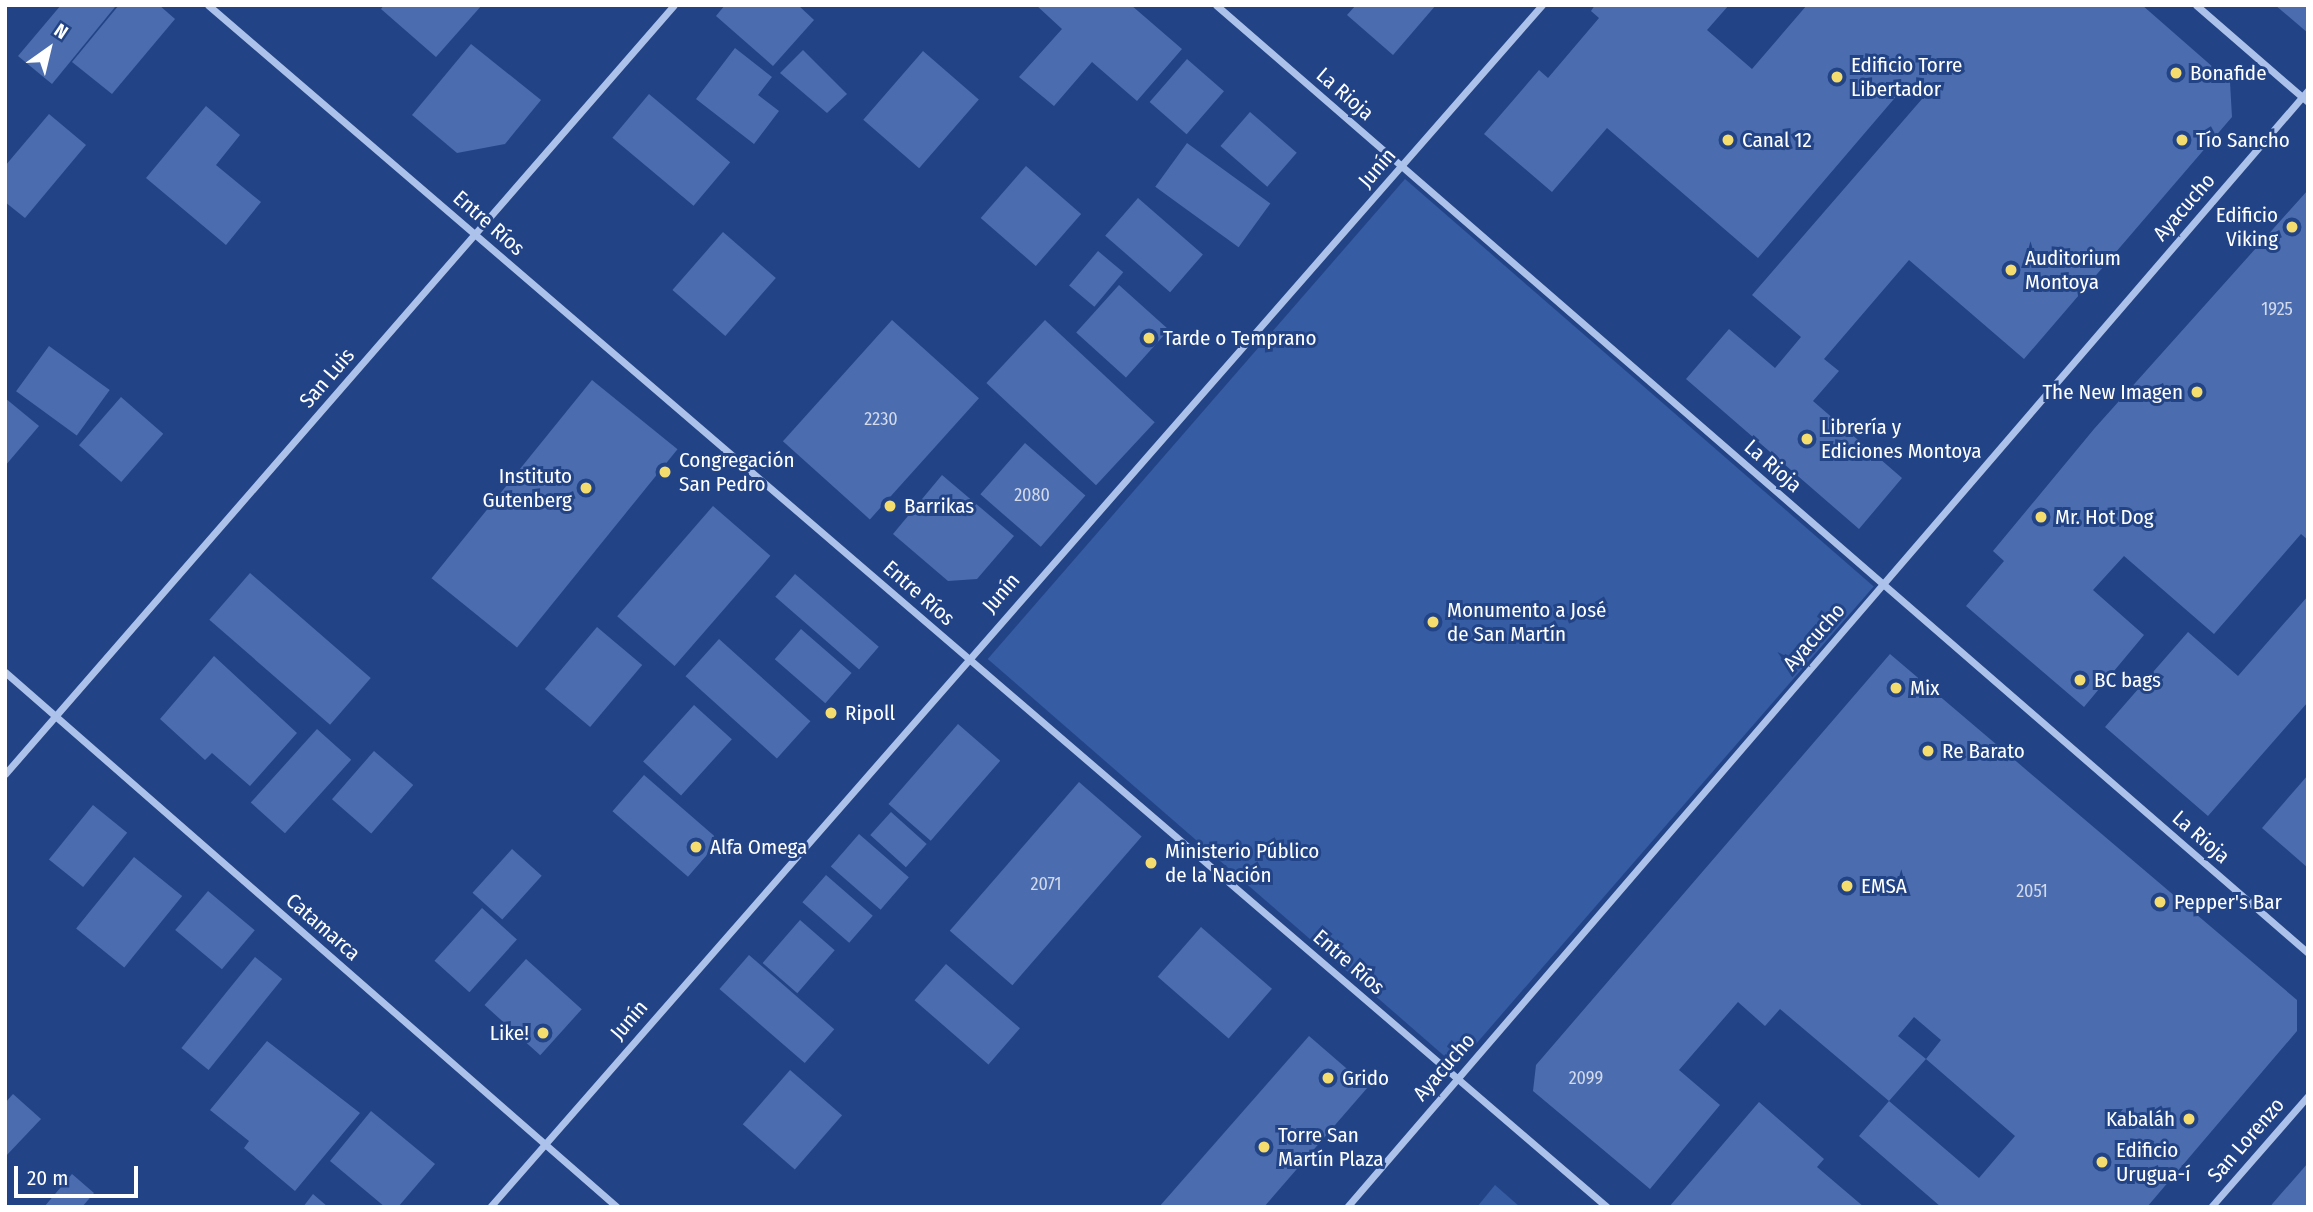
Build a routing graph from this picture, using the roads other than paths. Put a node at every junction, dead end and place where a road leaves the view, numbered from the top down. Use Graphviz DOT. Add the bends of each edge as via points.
graph roads {
  1 [pos="208,5"];
  2 [pos="674,5"];
  3 [pos="1216,5"];
  4 [pos="1542,5"];
  5 [pos="2196,5"];
  6 [pos="2308,90"];
  7 [pos="2305,99"];
  8 [pos="1402,167"];
  9 [pos="475,234"];
  10 [pos="1882,584"];
  11 [pos="968,658"];
  12 [pos="5,672"];
  13 [pos="55,716"];
  14 [pos="5,774"];
  15 [pos="2308,953"];
  16 [pos="1457,1078"];
  17 [pos="2308,1096"];
  18 [pos="544,1144"];
  19 [pos="491,1207"];
  20 [pos="617,1207"];
  21 [pos="1347,1207"];
  22 [pos="1607,1207"];
  23 [pos="2211,1207"];
  1 -- 9 [label="street, Entre Ríos"];
  2 -- 9 [label="street, San Luis"];
  3 -- 8 [label="street, La Rioja"];
  4 -- 8 [label="street, Junín"];
  5 -- 7 [label="street"];
  6 -- 7 [label="street, Ayacucho"];
  7 -- 10 [label="street, Ayacucho"];
  8 -- 10 [label="street, La Rioja"];
  8 -- 11 [label="street, Junín"];
  9 -- 11 [label="street, Entre Ríos"];
  9 -- 13 [label="street, San Luis"];
  10 -- 15 [label="street, La Rioja"];
  10 -- 16 [label="street, Ayacucho"];
  11 -- 16 [label="street, Entre Ríos"];
  11 -- 18 [label="street, Junín"];
  12 -- 13 [label="street, Catamarca"];
  13 -- 14 [label="street, San Luis"];
  13 -- 18 [label="street, Catamarca"];
  16 -- 21 [label="street, Ayacucho"];
  16 -- 22 [label="street, Entre Ríos"];
  17 -- 23 [label="street, San Lorenzo"];
  18 -- 19 [label="street, Junín"];
  18 -- 20 [label="street, Catamarca"];
}
